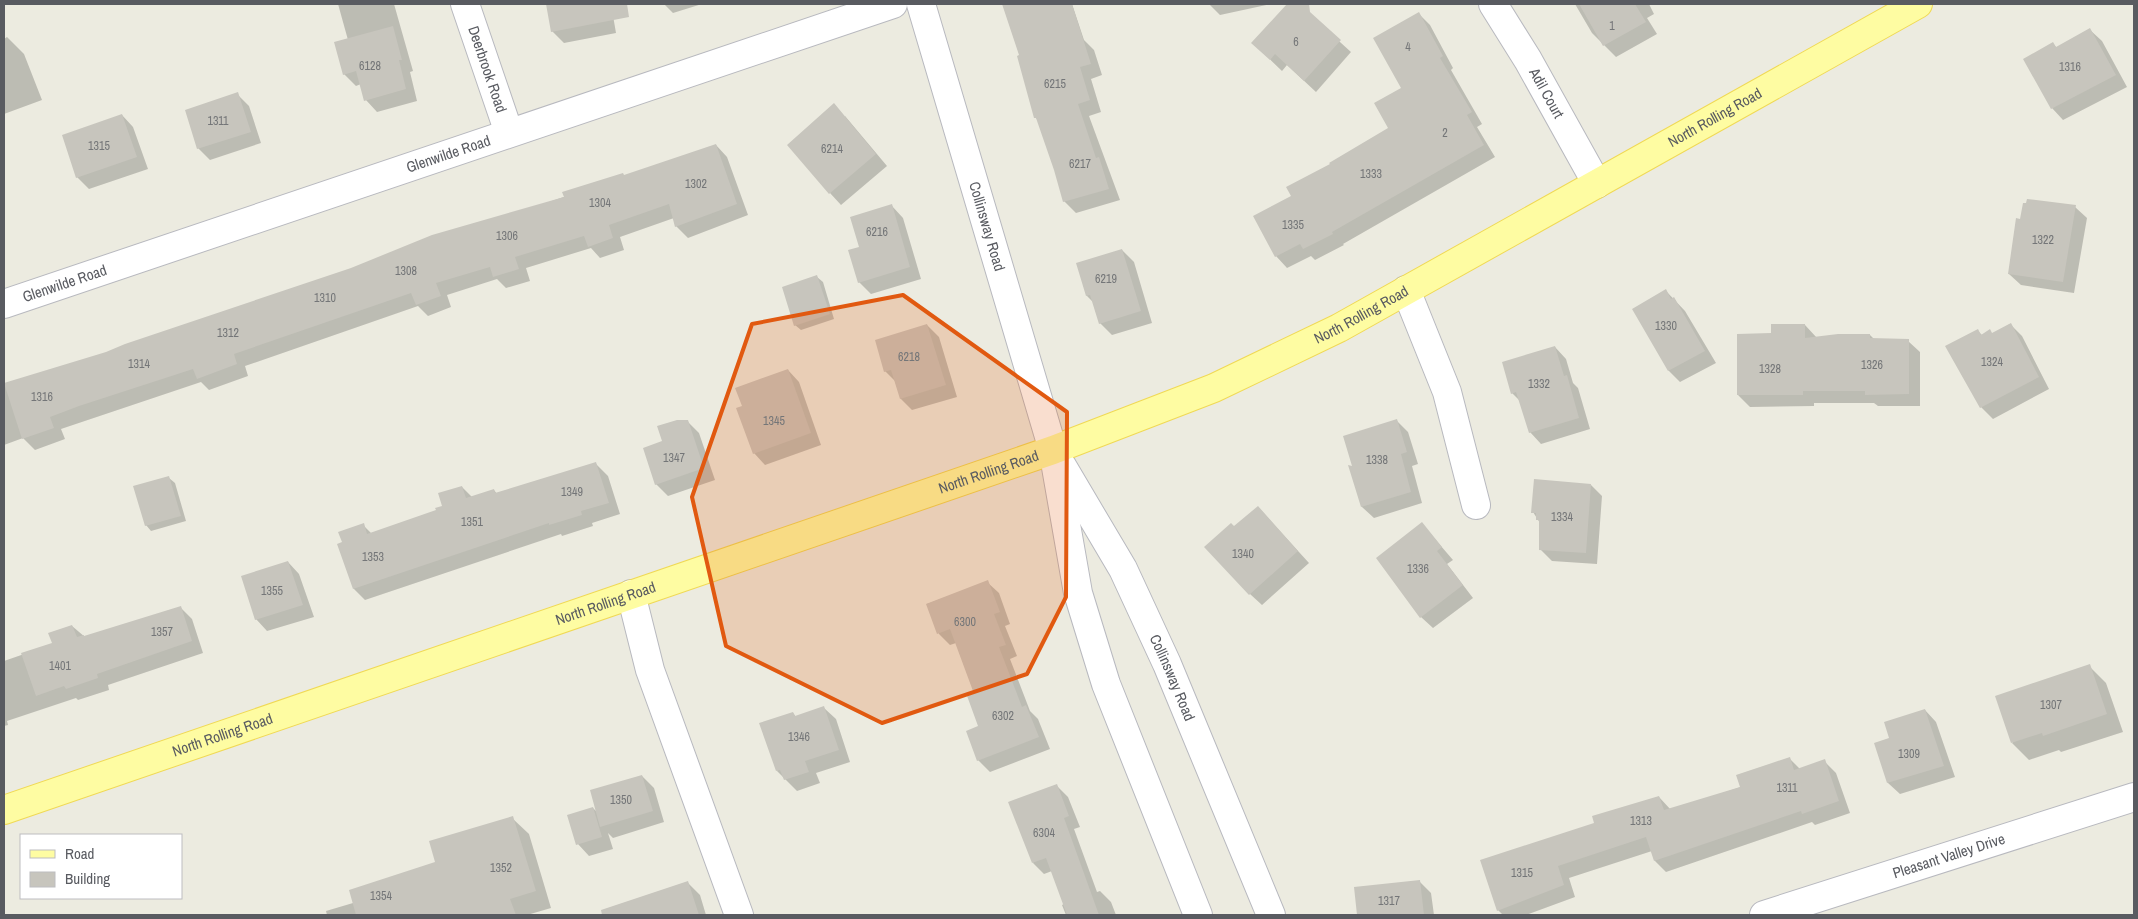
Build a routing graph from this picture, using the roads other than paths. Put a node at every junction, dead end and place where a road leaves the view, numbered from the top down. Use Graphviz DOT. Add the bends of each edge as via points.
graph roads {
  1 [pos="465,4"];
  2 [pos="893,4"];
  3 [pos="921,4"];
  4 [pos="1493,4"];
  5 [pos="1916,4"];
  6 [pos="509,133"];
  7 [pos="1597,184"];
  8 [pos="1406,290"];
  9 [pos="4,304"];
  10 [pos="1053,450"];
  11 [pos="1476,505"];
  12 [pos="631,594"];
  13 [pos="2132,804"];
  14 [pos="4,810"];
  15 [pos="739,915"];
  16 [pos="1198,915"];
  17 [pos="1271,915"];
  18 [pos="1764,915"];
  1 -- 6 [label="street, Deerbrook Road"];
  2 -- 6 [label="street, Glenwilde Road"];
  3 -- 10 [label="street, Collinsway Road"];
  4 -- 7 [label="street, Adil Court"];
  5 -- 7 [label="main road, North Rolling Road"];
  6 -- 9 [label="street, Glenwilde Road"];
  7 -- 8 [label="main road, North Rolling Road"];
  8 -- 10 [label="main road, North Rolling Road" via="1339,328 1214,388"];
  8 -- 11 [label="street" via="1447,392"];
  10 -- 12 [label="main road, North Rolling Road"];
  10 -- 16 [label="street, Collinsway Road" via="1078,593 1106,684"];
  10 -- 17 [label="street, Collinsway Road" via="1123,569 1167,664"];
  12 -- 14 [label="main road, North Rolling Road"];
  12 -- 15 [label="street" via="650,670"];
  13 -- 18 [label="street, Pleasant Valley Drive"];
}
